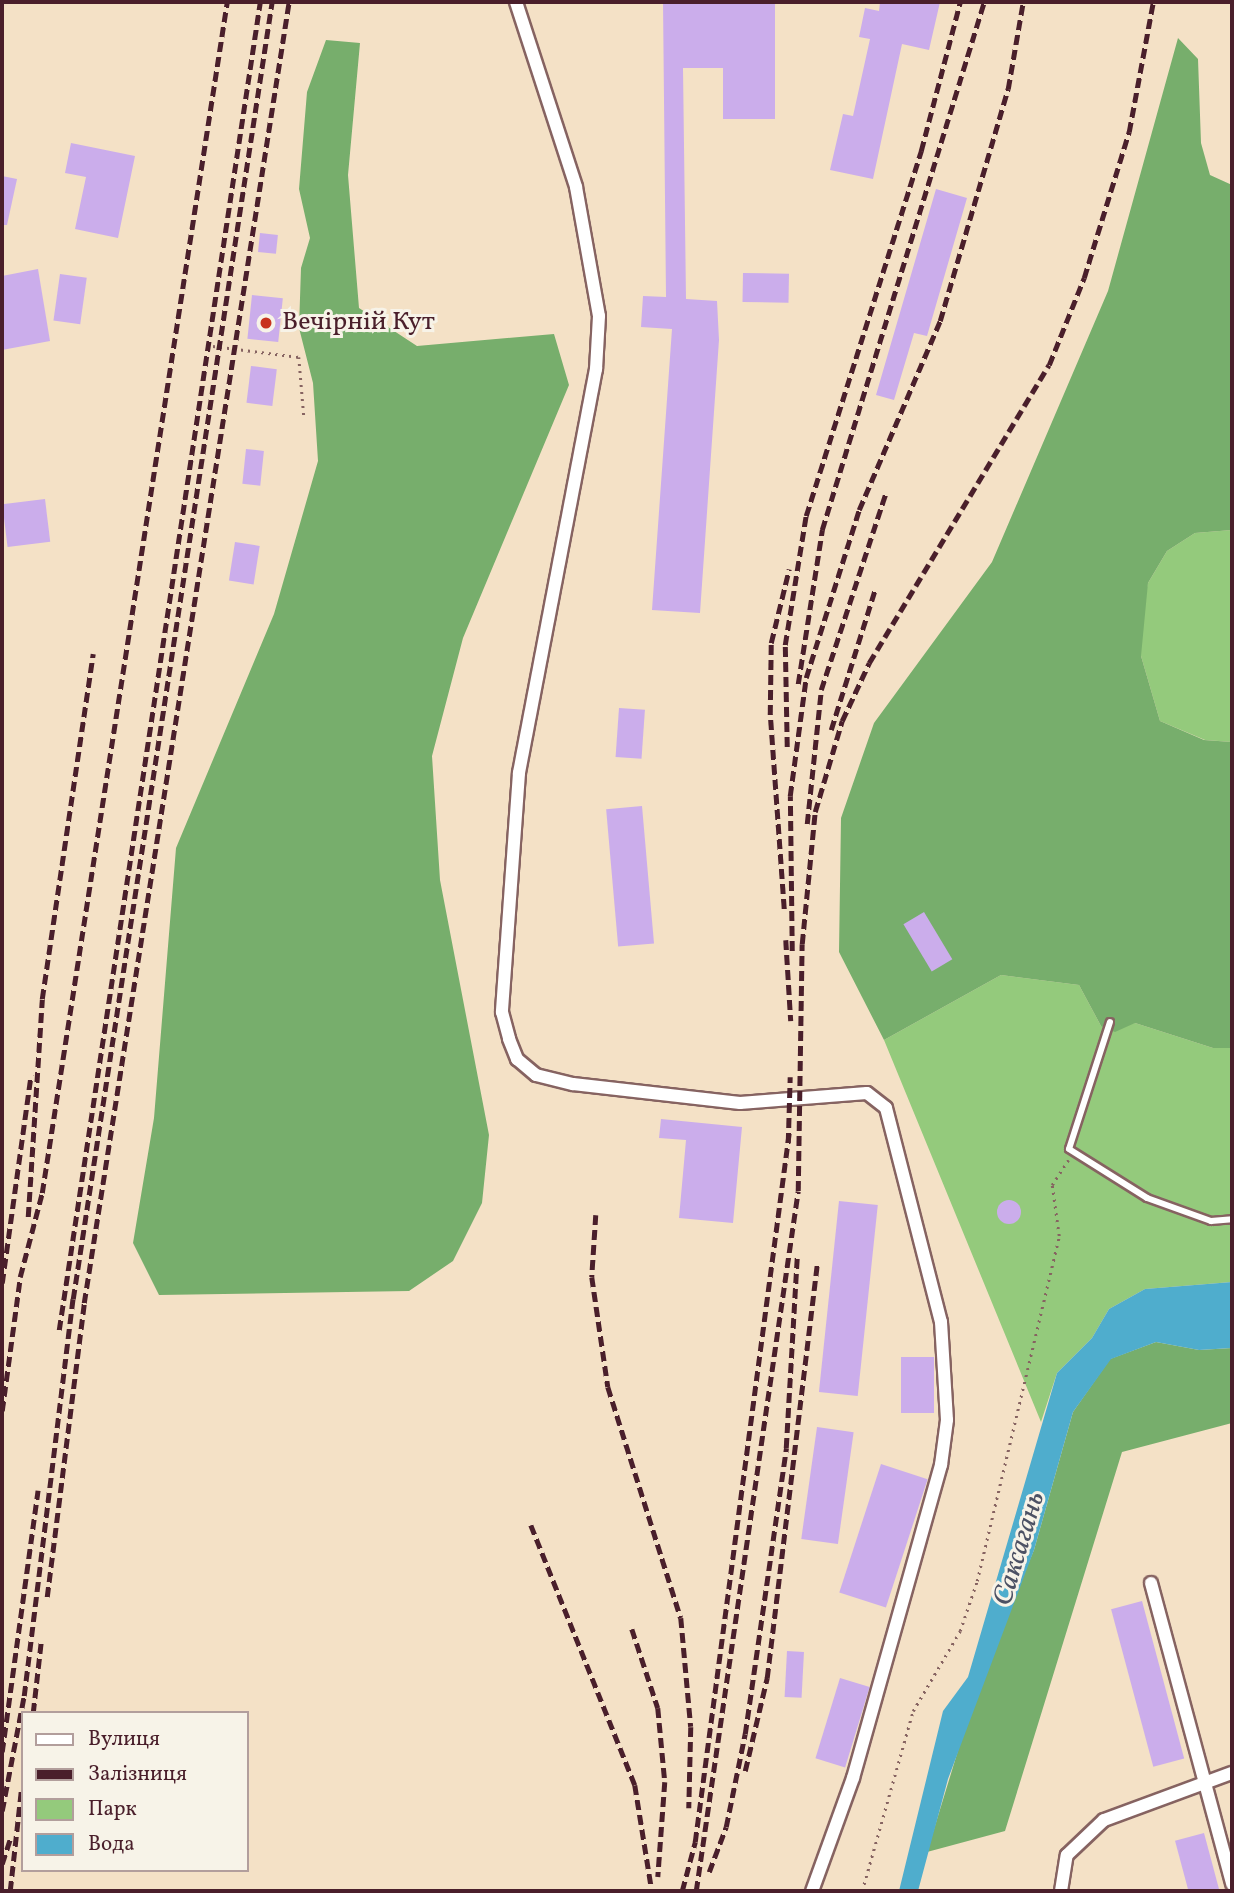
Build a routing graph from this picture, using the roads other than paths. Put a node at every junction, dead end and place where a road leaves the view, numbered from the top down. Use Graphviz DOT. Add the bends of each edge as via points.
graph roads {
  1 [pos="516,2"];
  2 [pos="1110,1022"];
  3 [pos="1232,1219"];
  4 [pos="1151,1583"];
  5 [pos="1232,1773"];
  6 [pos="1203,1780"];
  7 [pos="1232,1884"];
  8 [pos="812,1891"];
  9 [pos="1061,1891"];
  1 -- 8 [label="street" via="576,187 599,316 596,369 519,773 502,1012 509,1039 517,1059 536,1075 573,1084 740,1103 867,1093 886,1108 941,1322 947,1420 941,1465 853,1778"];
  2 -- 3 [label="lane" via="1069,1149 1147,1198 1211,1221"];
  4 -- 6 [label="street"];
  5 -- 6 [label="street"];
  6 -- 7 [label="street"];
  6 -- 9 [label="street" via="1104,1820 1067,1855"];
}
